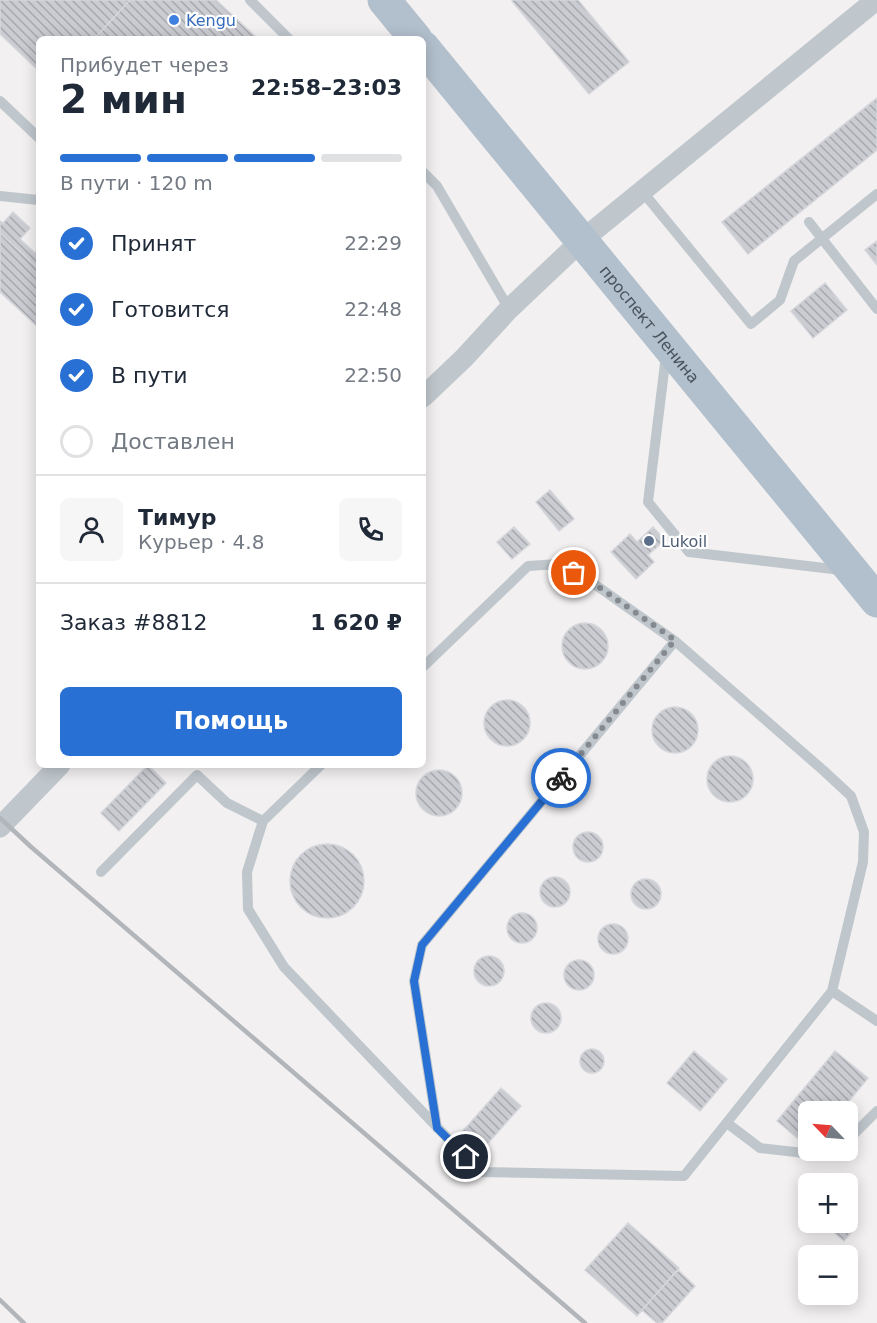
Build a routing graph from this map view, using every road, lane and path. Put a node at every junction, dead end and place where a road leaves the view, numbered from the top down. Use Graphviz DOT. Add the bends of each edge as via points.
graph roads {
  1 [pos="250,0"];
  2 [pos="384,0"];
  3 [pos="876,0"];
  4 [pos="286,36"];
  5 [pos="414,36"];
  6 [pos="426,51"];
  7 [pos="0,101"];
  8 [pos="36,135"];
  9 [pos="426,175"];
  10 [pos="642,190"];
  11 [pos="877,194"];
  12 [pos="0,196"];
  13 [pos="36,201"];
  14 [pos="809,222"];
  15 [pos="822,238"];
  16 [pos="581,241"];
  17 [pos="509,309"];
  18 [pos="877,309"];
  19 [pos="667,346"];
  20 [pos="426,394"];
  21 [pos="853,572"];
  22 [pos="877,601"];
  23 [pos="675,640"];
  24 [pos="426,664"];
  25 [pos="57,768"];
  26 [pos="318,768"];
  27 [pos="263,820"];
  28 [pos="0,827"];
  29 [pos="101,872"];
  30 [pos="832,991"];
  31 [pos="877,1021"];
  32 [pos="877,1111"];
  33 [pos="727,1123"];
  34 [pos="437,1128"];
  35 [pos="858,1130"];
  36 [pos="798,1153"];
  1 -- 4 [label="lane"];
  2 -- 5 [label="main road"];
  3 -- 10 [label="street"];
  6 -- 16 [label="main road, проспект Ленина"];
  7 -- 8 [label="lane"];
  9 -- 17 [label="lane" via="437,186"];
  10 -- 15 [label="lane" via="751,324 780,300 794,261"];
  10 -- 16 [label="street"];
  11 -- 15 [label="lane"];
  12 -- 13 [label="lane"];
  14 -- 15 [label="lane"];
  15 -- 18 [label="lane"];
  16 -- 17 [label="street"];
  16 -- 19 [label="main road, проспект Ленина"];
  17 -- 20 [label="street"];
  19 -- 21 [label="main road, проспект Ленина"];
  19 -- 21 [label="lane" via="648,502 689,552"];
  21 -- 22 [label="main road, проспект Ленина"];
  23 -- 24 [label="lane" via="590,581 558,564 528,566"];
  23 -- 30 [label="lane" via="851,796 864,832 863,862"];
  23 -- 34 [label="lane" via="422,945 414,981"];
  25 -- 28 [label="street"];
  26 -- 27 [label="lane"];
  27 -- 29 [label="lane" via="227,803 197,775"];
  27 -- 34 [label="lane" via="247,872 248,909 284,966"];
  30 -- 31 [label="lane"];
  30 -- 33 [label="lane"];
  32 -- 35 [label="lane"];
  33 -- 34 [label="lane" via="684,1176 480,1172"];
  33 -- 36 [label="lane" via="760,1149"];
}
